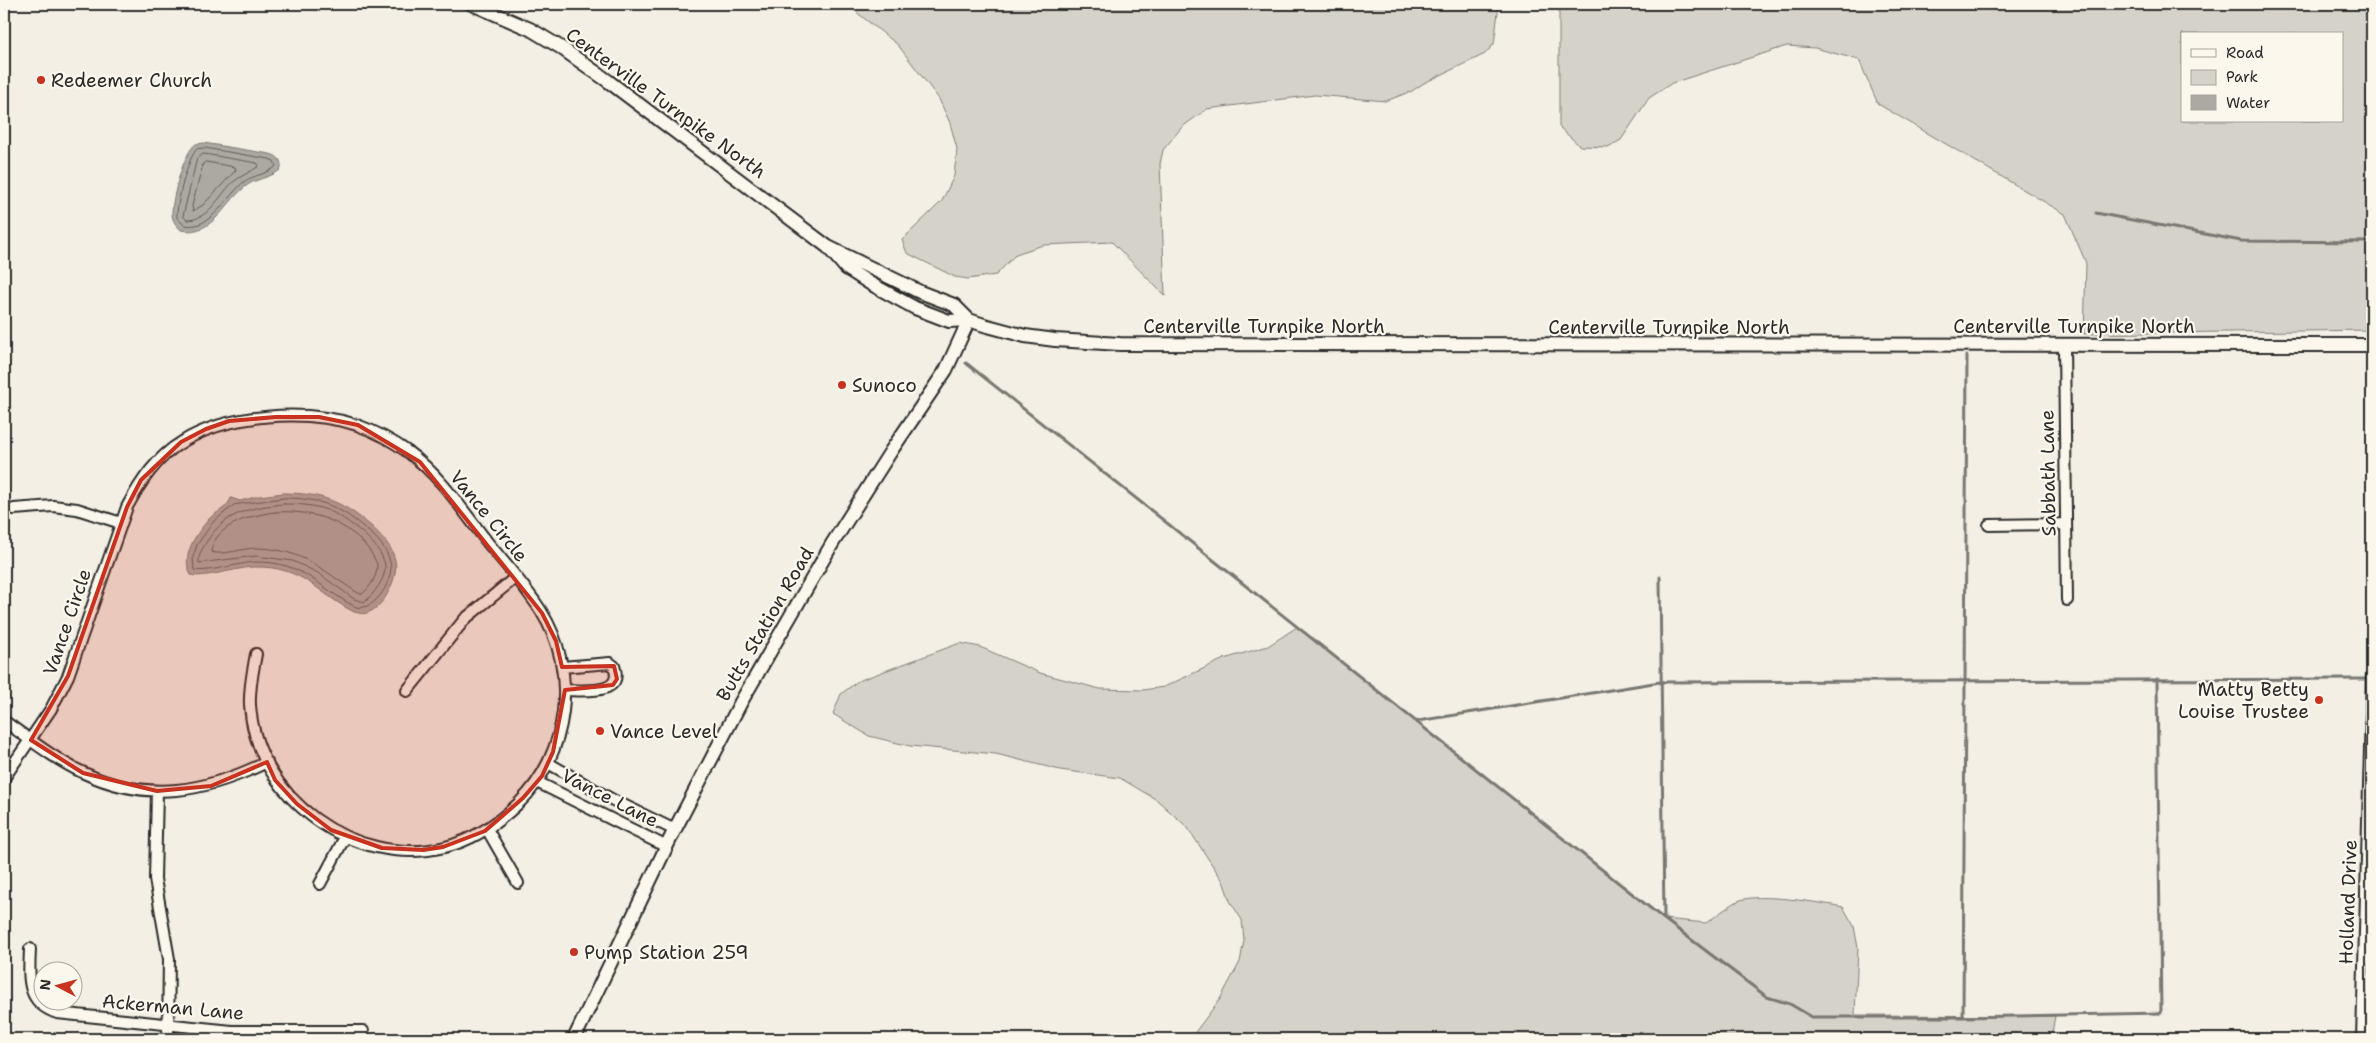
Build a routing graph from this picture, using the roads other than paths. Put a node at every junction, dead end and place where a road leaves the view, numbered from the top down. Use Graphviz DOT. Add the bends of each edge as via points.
graph roads {
  1 [pos="472,4"];
  2 [pos="969,320"];
  3 [pos="2064,345"];
  4 [pos="2372,345"];
  5 [pos="14,509"];
  6 [pos="121,524"];
  7 [pos="2066,524"];
  8 [pos="1989,525"];
  9 [pos="516,577"];
  10 [pos="2067,600"];
  11 [pos="256,654"];
  12 [pos="562,667"];
  13 [pos="2372,676"];
  14 [pos="564,690"];
  15 [pos="407,691"];
  16 [pos="4,721"];
  17 [pos="31,740"];
  18 [pos="267,762"];
  19 [pos="548,763"];
  20 [pos="4,778"];
  21 [pos="537,782"];
  22 [pos="157,791"];
  23 [pos="487,829"];
  24 [pos="675,830"];
  25 [pos="346,837"];
  26 [pos="666,847"];
  27 [pos="518,883"];
  28 [pos="320,884"];
  29 [pos="30,949"];
  30 [pos="168,1025"];
  31 [pos="362,1031"];
  32 [pos="303,1035"];
  33 [pos="168,1039"];
  34 [pos="574,1039"];
  35 [pos="2362,1039"];
  1 -- 2 [label="main road, Centerville Turnpike North" via="530,29 560,47 828,248 846,268 915,308 949,321"];
  2 -- 3 [label="main road, Centerville Turnpike North" via="1018,334 1055,340 1166,346"];
  2 -- 24 [label="main road, Butts Station Road" via="946,370 872,479 788,619"];
  3 -- 4 [label="main road, Centerville Turnpike North"];
  3 -- 7 [label="street, Sabbath Lane"];
  5 -- 6 [label="street" via="53,506 77,509"];
  6 -- 9 [label="street, Vance Circle" via="141,480 181,442 229,421 319,417 358,425 390,441 420,462"];
  6 -- 17 [label="street, Vance Circle" via="68,676"];
  7 -- 8 [label="street"];
  7 -- 10 [label="street, Sabbath Lane"];
  9 -- 12 [label="street, Vance Circle" via="542,613 556,641"];
  9 -- 15 [label="street" via="465,619"];
  11 -- 18 [label="street, Vance Circle" via="250,707 254,729"];
  12 -- 14 [label="street, Vance Circle"];
  12 -- 14 [label="street" via="610,663 617,673 613,685 604,688"];
  13 -- 35 [label="street, Holland Drive"];
  14 -- 19 [label="street, Vance Circle" via="561,724"];
  16 -- 17 [label="street"];
  17 -- 20 [label="street, Vance Circle"];
  17 -- 22 [label="street" via="83,773 112,783"];
  18 -- 22 [label="street" via="211,786"];
  18 -- 25 [label="street, Vance Circle" via="276,780 297,804 318,822"];
  19 -- 21 [label="street, Vance Circle"];
  19 -- 24 [label="street, Vance Lane"];
  21 -- 23 [label="street, Vance Circle" via="506,815"];
  21 -- 26 [label="street, Vance Lane"];
  22 -- 30 [label="street" via="155,879 169,959"];
  23 -- 25 [label="street, Vance Circle" via="465,840 423,850 382,848"];
  23 -- 27 [label="street"];
  24 -- 26 [label="main road, Butts Station Road"];
  25 -- 28 [label="street"];
  26 -- 34 [label="main road, Butts Station Road"];
  29 -- 30 [label="street, Ackerman Lane" via="30,984 34,995 47,1009 69,1015"];
  30 -- 32 [label="street, Ackerman Lane"];
  30 -- 33 [label="street"];
  31 -- 32 [label="street, Ackerman Lane"];
}
